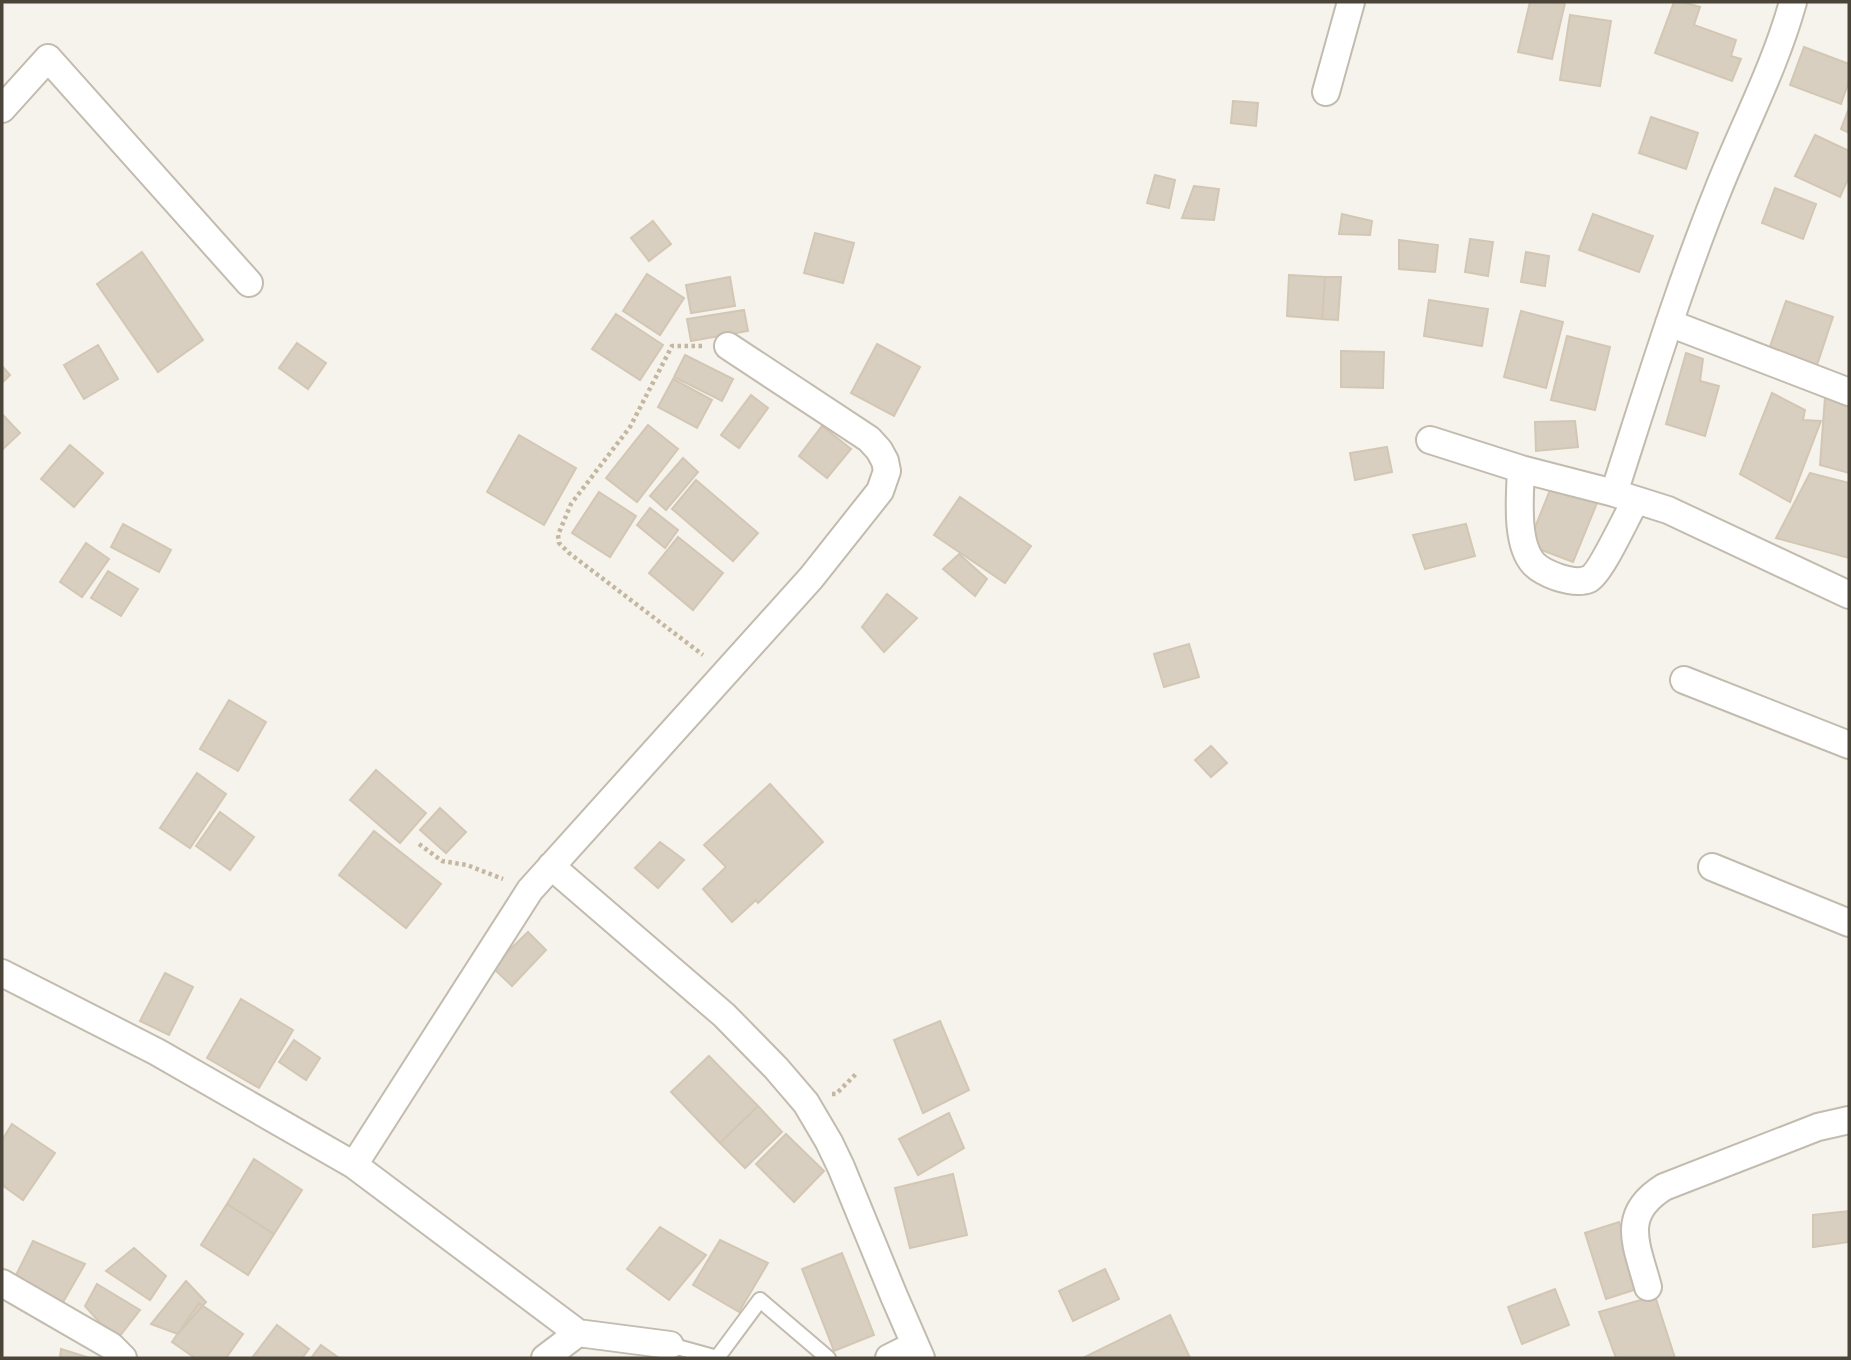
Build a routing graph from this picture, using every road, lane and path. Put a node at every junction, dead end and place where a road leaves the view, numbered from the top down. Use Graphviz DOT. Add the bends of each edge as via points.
graph roads {
  1 [pos="1351,2"];
  2 [pos="1793,2"];
  3 [pos="1326,92"];
  4 [pos="2,108"];
  5 [pos="248,283"];
  6 [pos="1669,323"];
  7 [pos="728,346"];
  8 [pos="1849,391"];
  9 [pos="1430,440"];
  10 [pos="1521,469"];
  11 [pos="1625,497"];
  12 [pos="1849,595"];
  13 [pos="726,673"];
  14 [pos="1684,680"];
  15 [pos="1849,745"];
  16 [pos="419,844"];
  17 [pos="551,866"];
  18 [pos="1712,867"];
  19 [pos="530,890"];
  20 [pos="1849,923"];
  21 [pos="2,973"];
  22 [pos="1849,1120"];
  23 [pos="354,1165"];
  24 [pos="2,1283"];
  25 [pos="1648,1287"];
  26 [pos="578,1333"];
  27 [pos="670,1345"];
  28 [pos="918,1352"];
  29 [pos="123,1358"];
  30 [pos="545,1358"];
  31 [pos="828,1358"];
  32 [pos="889,1358"];
  1 -- 3 [label="street"];
  2 -- 6 [label="street"];
  4 -- 5 [label="street" via="48,58"];
  6 -- 8 [label="street"];
  6 -- 11 [label="street"];
  7 -- 13 [label="street" via="869,439 887,471 880,491 811,578"];
  7 -- 13 [label="path" via="672,346 630,427 571,503 558,535 569,553"];
  9 -- 10 [label="street"];
  10 -- 11 [label="street"];
  10 -- 11 [label="street" via="1526,553 1544,571 1570,580 1589,579 1600,569"];
  11 -- 12 [label="street" via="1668,510"];
  13 -- 17 [label="street"];
  14 -- 15 [label="street"];
  16 -- 19 [label="path" via="442,861 467,864"];
  17 -- 19 [label="street"];
  17 -- 28 [label="street" via="724,1015 806,1103 841,1167"];
  18 -- 20 [label="street"];
  19 -- 23 [label="street"];
  21 -- 23 [label="street" via="157,1052"];
  22 -- 25 [label="street" via="1818,1127 1651,1195 1639,1212 1634,1232"];
  23 -- 26 [label="street"];
  24 -- 29 [label="street" via="111,1346"];
  26 -- 27 [label="street"];
  26 -- 30 [label="street"];
  27 -- 31 [label="lane" via="717,1358 760,1300"];
  28 -- 32 [label="street"];
}
